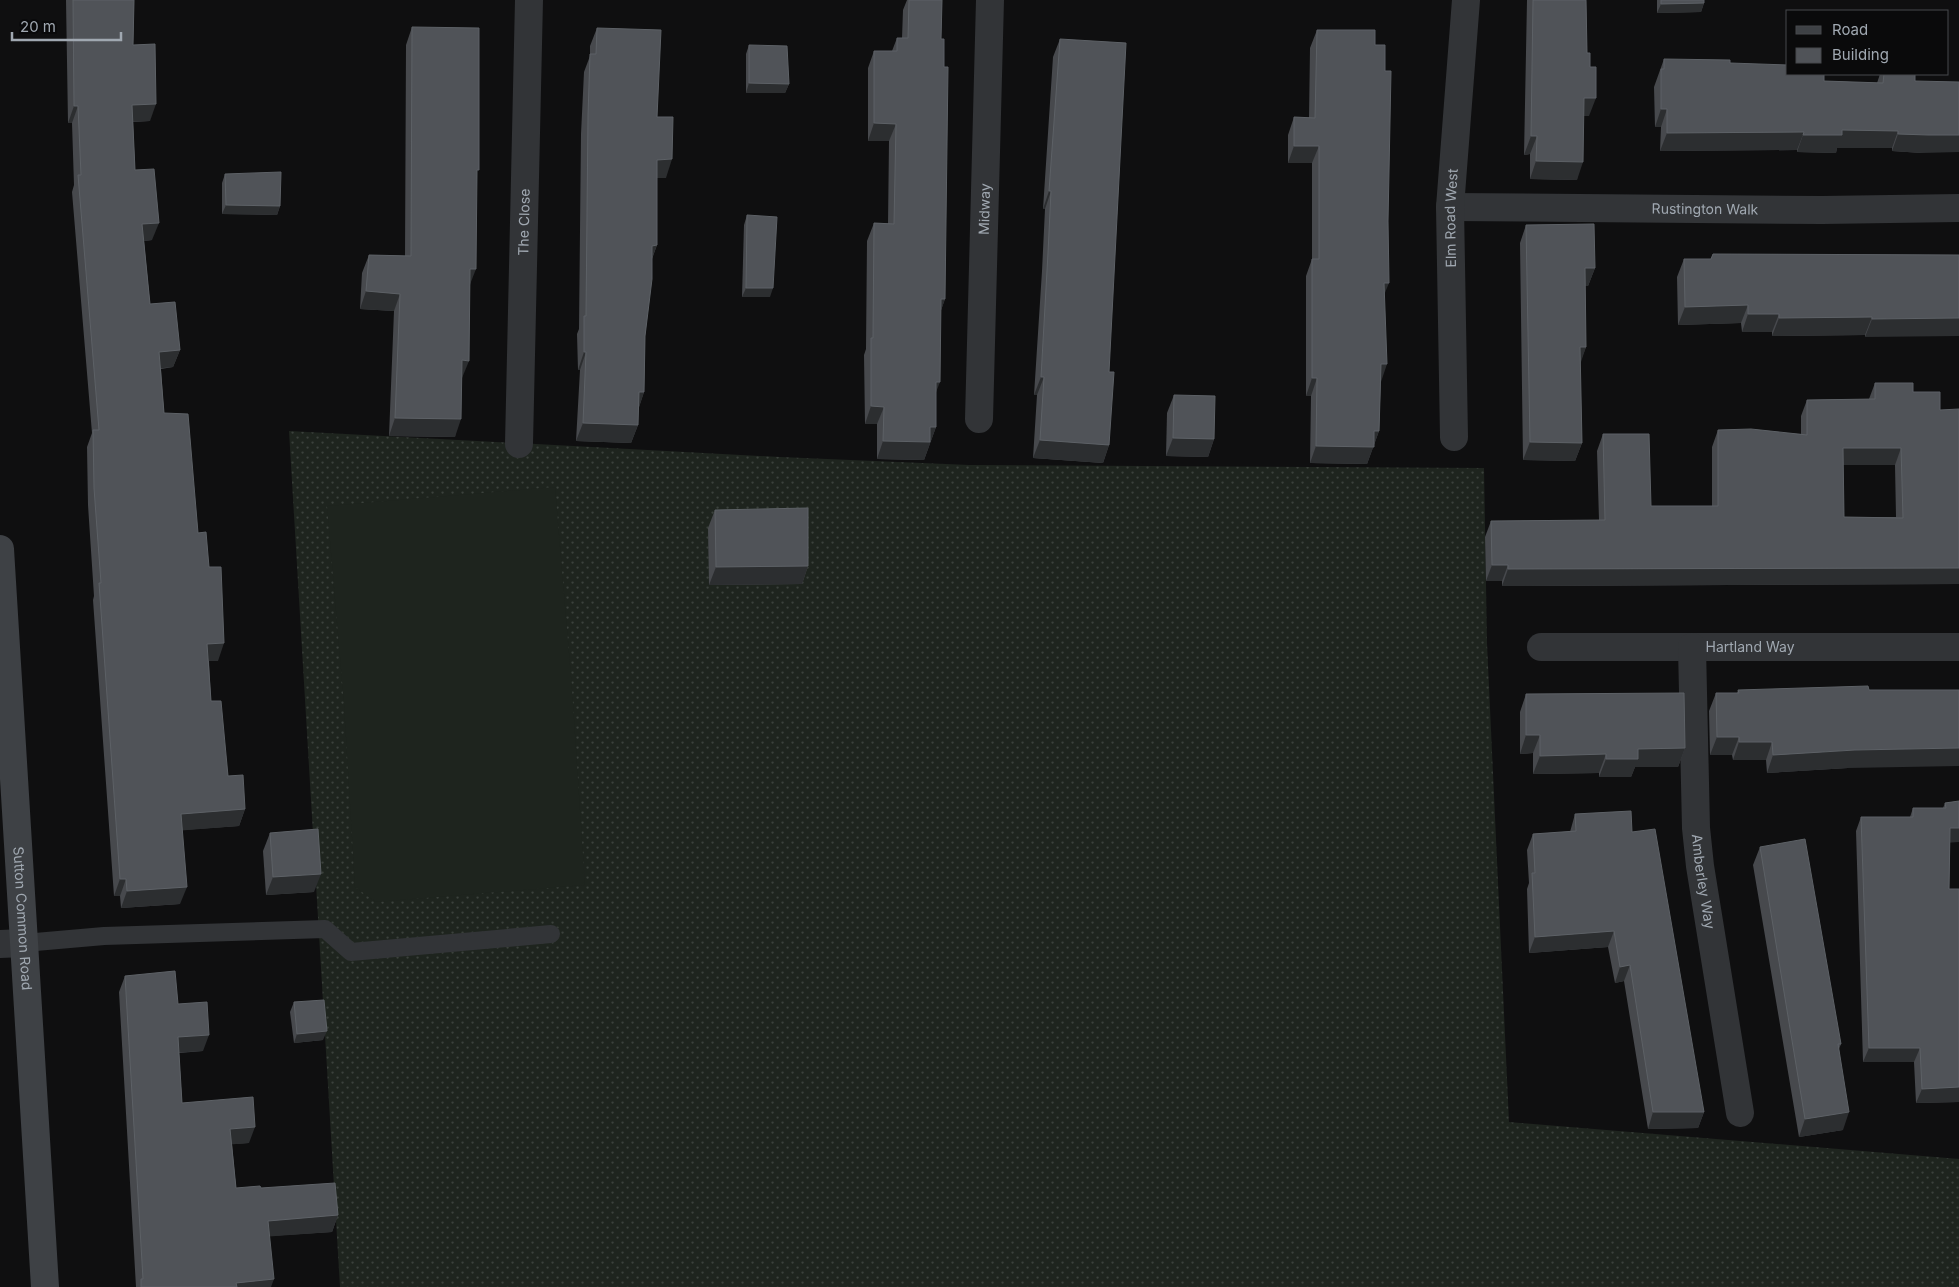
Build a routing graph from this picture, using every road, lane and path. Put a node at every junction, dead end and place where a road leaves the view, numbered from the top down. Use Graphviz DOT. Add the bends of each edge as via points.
graph roads {
  1 [pos="529,0"];
  2 [pos="990,0"];
  3 [pos="1466,0"];
  4 [pos="1450,207"];
  5 [pos="1959,208"];
  6 [pos="979,419"];
  7 [pos="1454,437"];
  8 [pos="520,444"];
  9 [pos="0,549"];
  10 [pos="1540,647"];
  11 [pos="1692,647"];
  12 [pos="1959,647"];
  13 [pos="551,934"];
  14 [pos="12,943"];
  15 [pos="1740,1113"];
  16 [pos="45,1287"];
  1 -- 8 [label="street, The Close"];
  2 -- 6 [label="street, Midway"];
  3 -- 4 [label="street, Elm Road West"];
  4 -- 5 [label="street, Rustington Walk"];
  4 -- 7 [label="street, Elm Road West"];
  9 -- 14 [label="main road, Sutton Common Road"];
  10 -- 11 [label="street, Hartland Way"];
  11 -- 12 [label="street, Hartland Way"];
  11 -- 15 [label="street, Amberley Way" via="1697,837"];
  13 -- 14 [label="lane" via="351,952 325,929 104,936"];
  14 -- 16 [label="main road, Sutton Common Road"];
}
